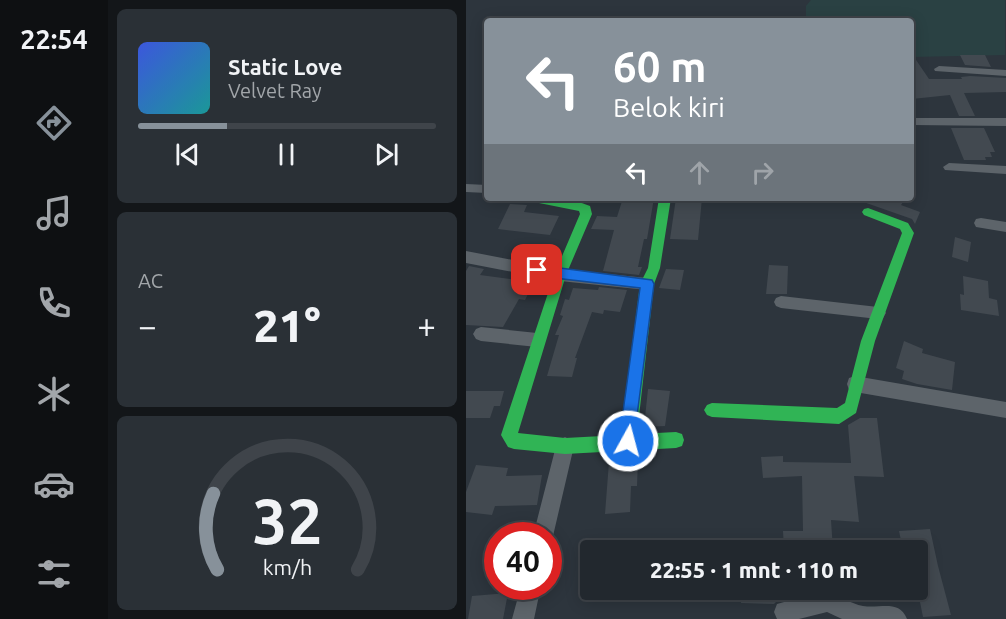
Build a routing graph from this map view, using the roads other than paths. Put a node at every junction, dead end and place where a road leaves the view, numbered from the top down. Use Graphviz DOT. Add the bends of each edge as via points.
graph roads {
  1 [pos="939,69"];
  2 [pos="1006,73"];
  3 [pos="914,122"];
  4 [pos="1006,122"];
  5 [pos="949,167"];
  6 [pos="1006,170"];
  7 [pos="466,188"];
  8 [pos="484,189"];
  9 [pos="548,201"];
  10 [pos="665,201"];
  11 [pos="868,212"];
  12 [pos="981,223"];
  13 [pos="1006,227"];
  14 [pos="467,258"];
  15 [pos="560,275"];
  16 [pos="647,284"];
  17 [pos="781,302"];
  18 [pos="878,314"];
  19 [pos="481,334"];
  20 [pos="537,340"];
  21 [pos="855,384"];
  22 [pos="712,410"];
  23 [pos="1006,410"];
  24 [pos="676,440"];
  25 [pos="628,441"];
  26 [pos="565,446"];
  27 [pos="546,522"];
  28 [pos="528,600"];
  29 [pos="785,612"];
  30 [pos="523,619"];
  31 [pos="896,619"];
  1 -- 2 [label="street"];
  3 -- 4 [label="street"];
  5 -- 6 [label="street"];
  7 -- 8 [label="street"];
  9 -- 15 [label="street" via="586,209"];
  10 -- 16 [label="street" via="654,268"];
  11 -- 18 [label="street" via="908,230"];
  12 -- 13 [label="street"];
  14 -- 15 [label="street"];
  15 -- 16 [label="street"];
  15 -- 20 [label="street"];
  16 -- 25 [label="street"];
  17 -- 18 [label="street"];
  18 -- 21 [label="street"];
  19 -- 20 [label="street"];
  20 -- 26 [label="street" via="509,435 514,441"];
  21 -- 22 [label="street" via="851,408 840,416"];
  21 -- 23 [label="street"];
  24 -- 25 [label="street"];
  25 -- 26 [label="street"];
  26 -- 27 [label="street"];
  28 -- 30 [label="street"];
  29 -- 31 [label="street" via="827,601 862,617"];
}
